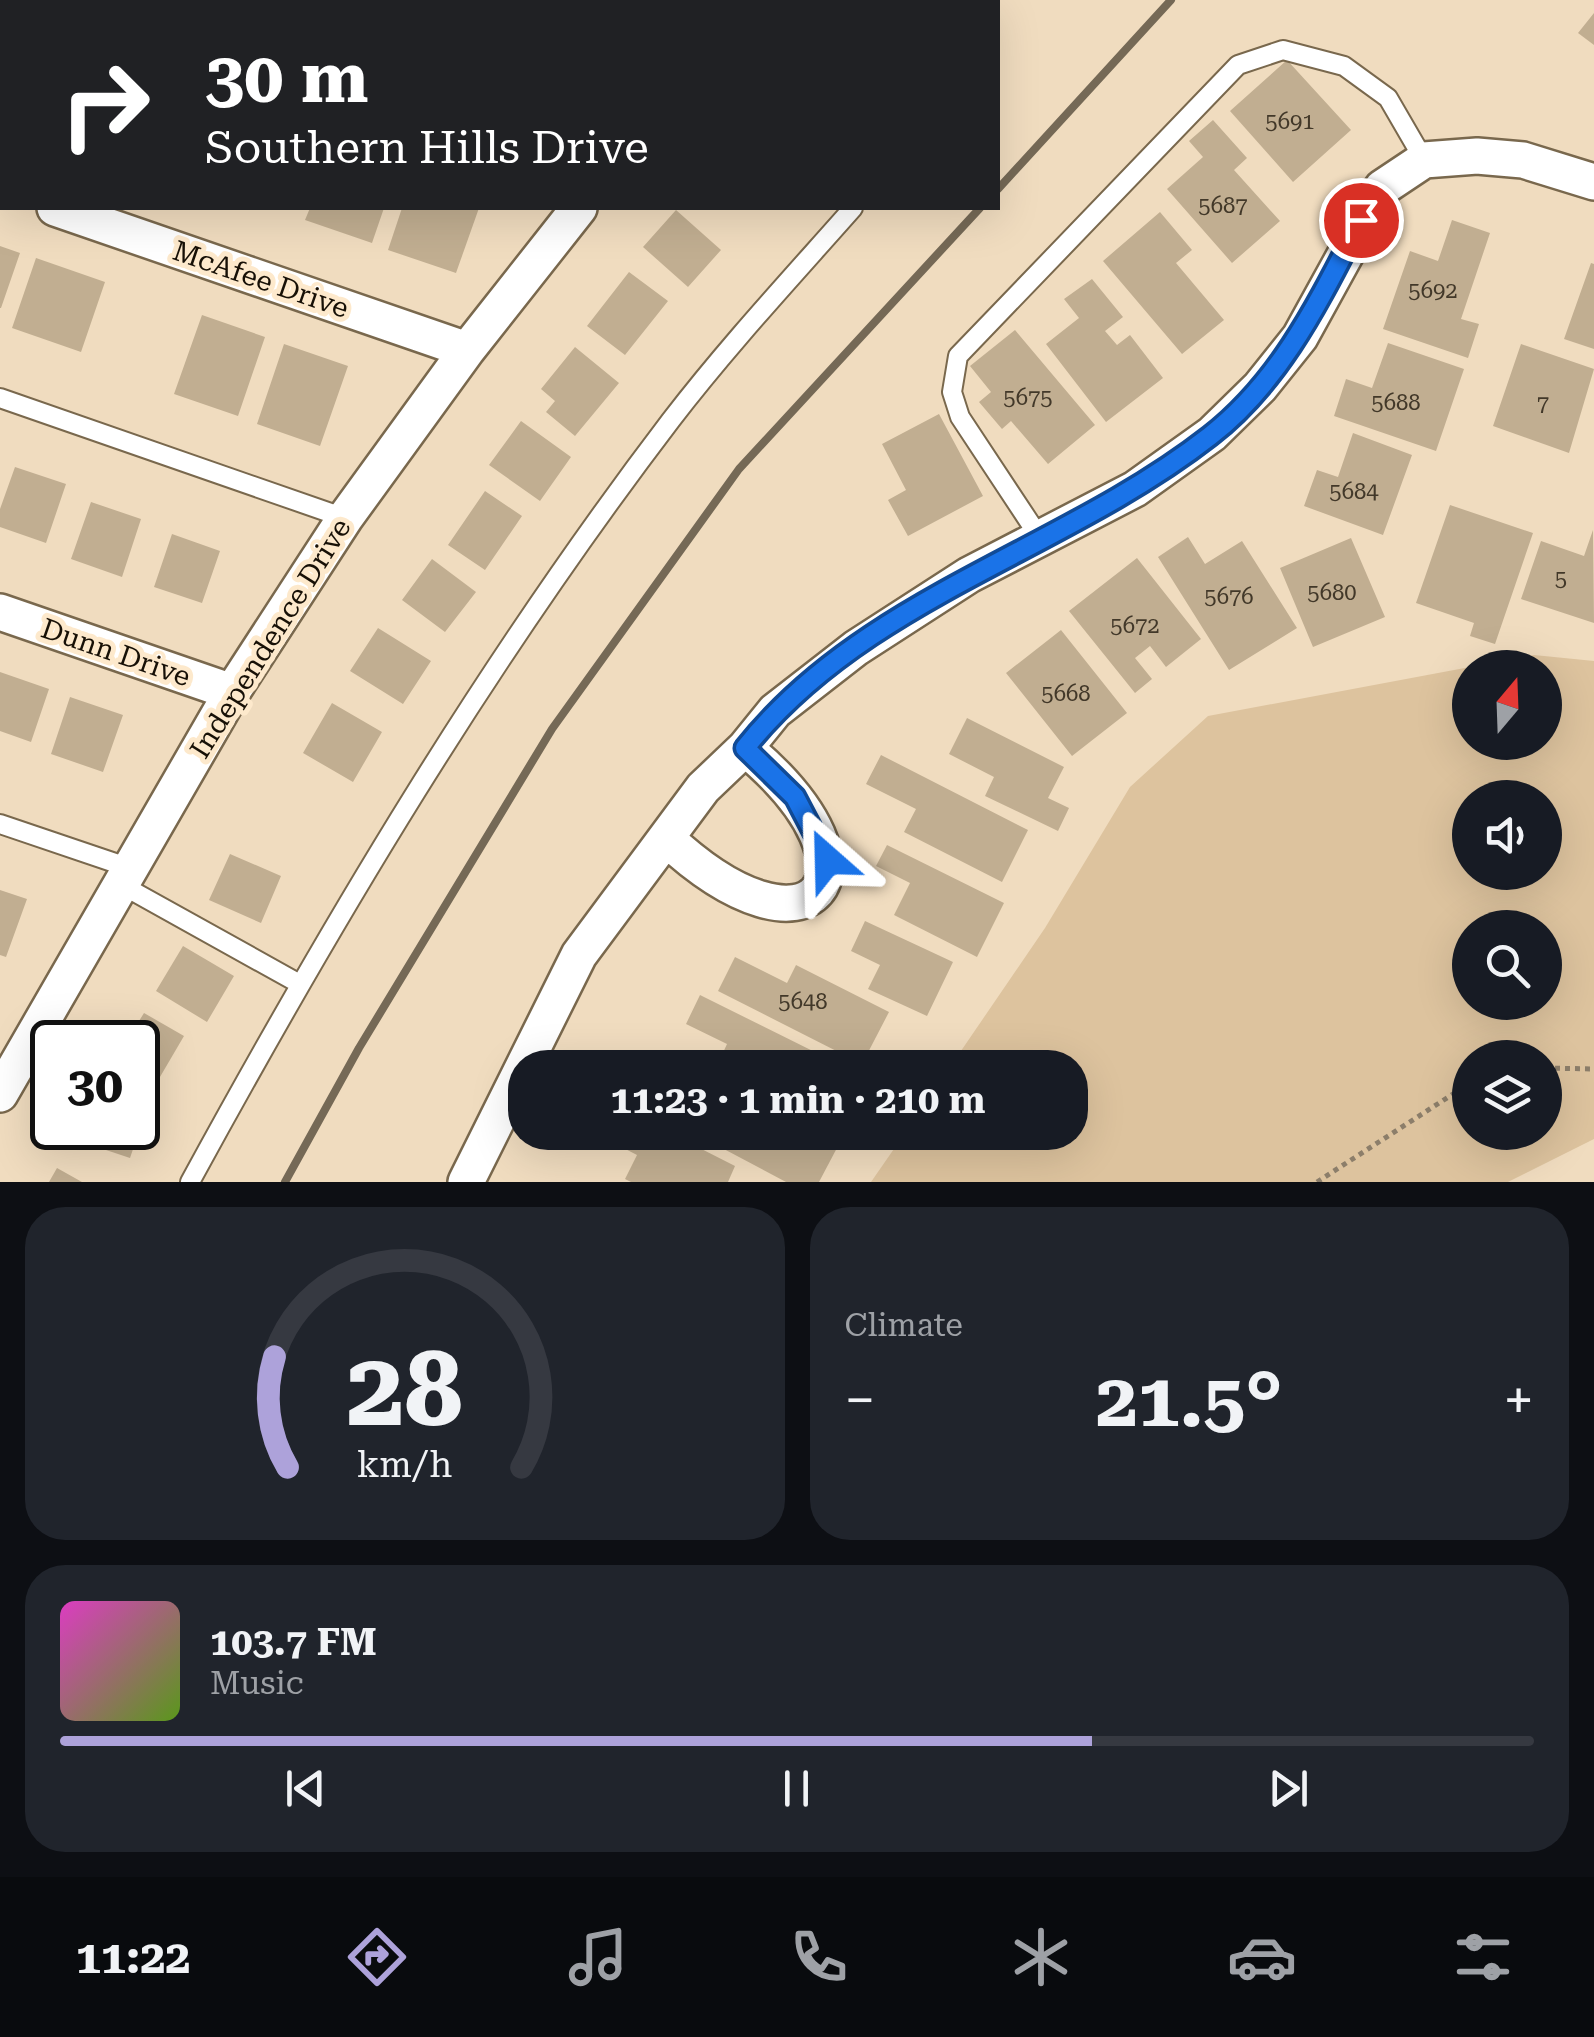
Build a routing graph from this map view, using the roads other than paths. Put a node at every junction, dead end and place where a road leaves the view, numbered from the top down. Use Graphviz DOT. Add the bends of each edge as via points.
graph roads {
  1 [pos="1424,160"];
  2 [pos="1594,182"];
  3 [pos="61,210"];
  4 [pos="578,210"];
  5 [pos="852,210"];
  6 [pos="467,350"];
  7 [pos="0,398"];
  8 [pos="345,518"];
  9 [pos="1040,538"];
  10 [pos="0,612"];
  11 [pos="232,692"];
  12 [pos="745,748"];
  13 [pos="0,824"];
  14 [pos="666,838"];
  15 [pos="125,876"];
  16 [pos="298,984"];
  17 [pos="14,1039"];
  18 [pos="0,1094"];
  19 [pos="190,1182"];
  20 [pos="466,1182"];
  1 -- 2 [label="street" via="1523,160"];
  1 -- 9 [label="street" via="1382,188 1300,337 1224,423 1135,489"];
  1 -- 9 [label="lane" via="1388,98 1344,66 1282,50 1238,64 958,356 952,392 960,417"];
  3 -- 6 [label="street, McAfee Drive"];
  4 -- 6 [label="street, Independence Drive"];
  5 -- 16 [label="lane" via="661,434 421,780"];
  6 -- 8 [label="street, Independence Drive"];
  7 -- 8 [label="lane"];
  8 -- 11 [label="street, Independence Drive"];
  9 -- 12 [label="street" via="856,648 774,711"];
  10 -- 11 [label="street, Dunn Drive"];
  11 -- 15 [label="street, Independence Drive"];
  12 -- 14 [label="street" via="702,788"];
  12 -- 14 [label="street" via="795,797 824,846 828,867 816,893 783,906 749,896 699,869"];
  13 -- 15 [label="lane"];
  14 -- 20 [label="street" via="579,955"];
  15 -- 16 [label="lane"];
  15 -- 17 [label="street, Independence Drive"];
  16 -- 19 [label="lane"];
  17 -- 18 [label="street, Independence Drive"];
}
